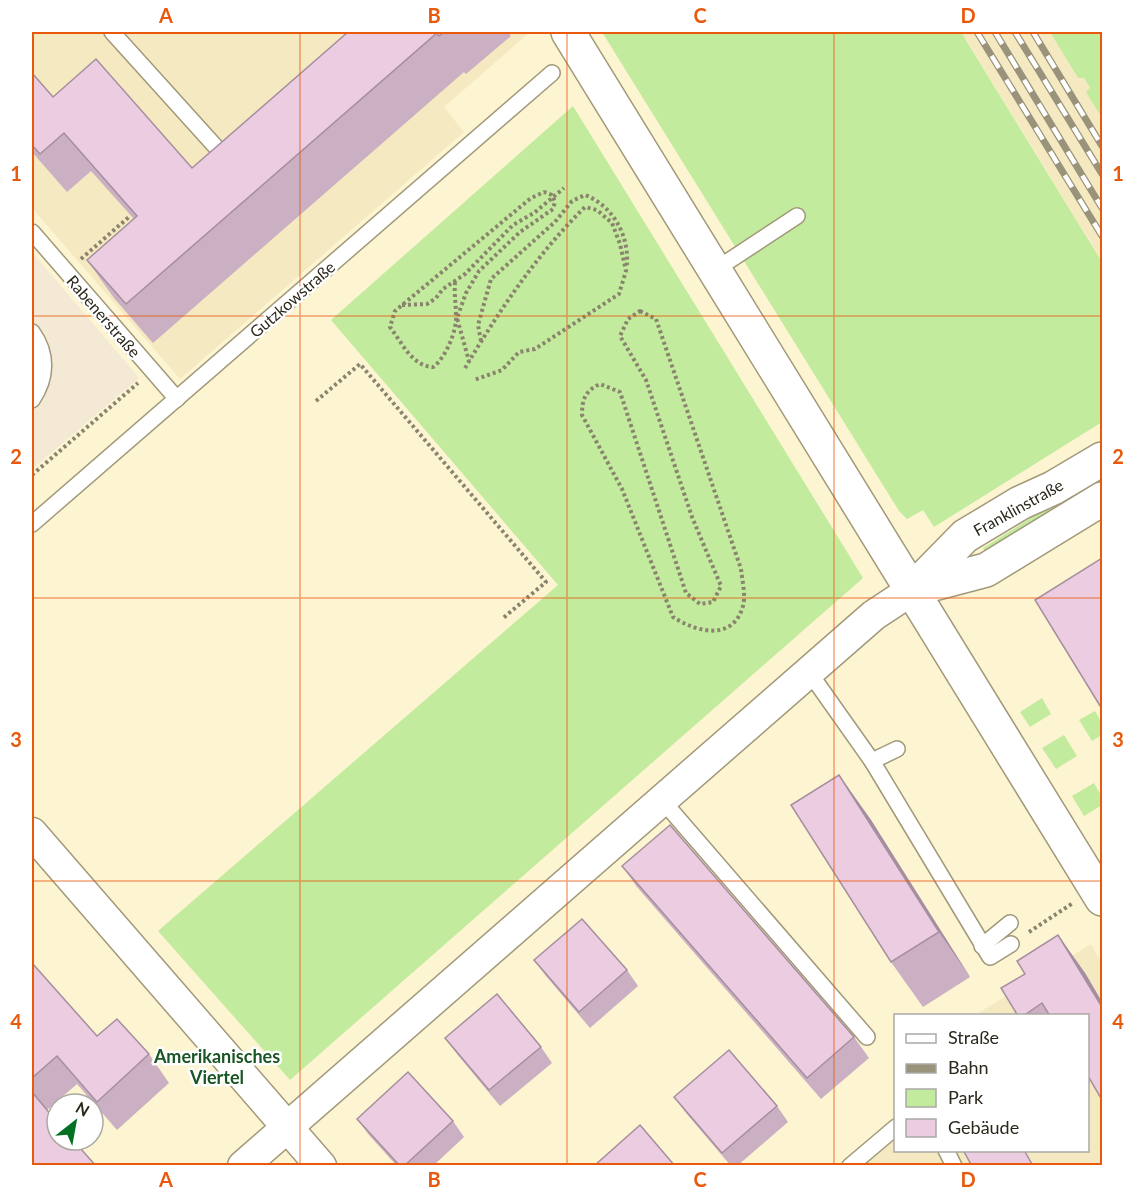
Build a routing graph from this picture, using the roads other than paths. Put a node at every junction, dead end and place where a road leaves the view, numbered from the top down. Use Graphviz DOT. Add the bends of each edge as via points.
graph roads {
  1 [pos="112,32"];
  2 [pos="568,32"];
  3 [pos="552,74"];
  4 [pos="240,141"];
  5 [pos="797,216"];
  6 [pos="32,232"];
  7 [pos="715,270"];
  8 [pos="32,332"];
  9 [pos="32,356"];
  10 [pos="32,376"];
  11 [pos="177,399"];
  12 [pos="32,400"];
  13 [pos="1102,459"];
  14 [pos="1102,499"];
  15 [pos="32,524"];
  16 [pos="912,590"];
  17 [pos="809,672"];
  18 [pos="897,749"];
  19 [pos="872,761"];
  20 [pos="662,800"];
  21 [pos="32,833"];
  22 [pos="1099,894"];
  23 [pos="1010,923"];
  24 [pos="1011,944"];
  25 [pos="982,946"];
  26 [pos="867,1037"];
  27 [pos="289,1126"];
  28 [pos="894,1129"];
  29 [pos="947,1152"];
  30 [pos="243,1166"];
  31 [pos="321,1166"];
  32 [pos="850,1166"];
  33 [pos="954,1166"];
  1 -- 4 [label="lane" via="224,156"];
  2 -- 7 [label="main road"];
  3 -- 11 [label="lane, Gutzkowstraße"];
  5 -- 7 [label="lane"];
  6 -- 11 [label="lane, Rabenerstraße"];
  7 -- 16 [label="main road"];
  8 -- 12 [label="lane" via="41,346 44,365 41,385"];
  9 -- 10 [label="lane"];
  11 -- 15 [label="lane, Gutzkowstraße"];
  13 -- 16 [label="main road, Franklinstraße" via="965,536"];
  14 -- 16 [label="main road" via="986,570"];
  16 -- 17 [label="street" via="874,615"];
  16 -- 22 [label="main road"];
  17 -- 19 [label="lane"];
  17 -- 20 [label="street"];
  18 -- 19 [label="lane"];
  19 -- 25 [label="lane"];
  20 -- 26 [label="lane"];
  20 -- 27 [label="street"];
  21 -- 27 [label="street"];
  23 -- 25 [label="lane"];
  24 -- 25 [label="lane" via="990,957"];
  27 -- 30 [label="street"];
  27 -- 31 [label="street"];
  28 -- 32 [label="lane"];
  29 -- 33 [label="lane"];
}
